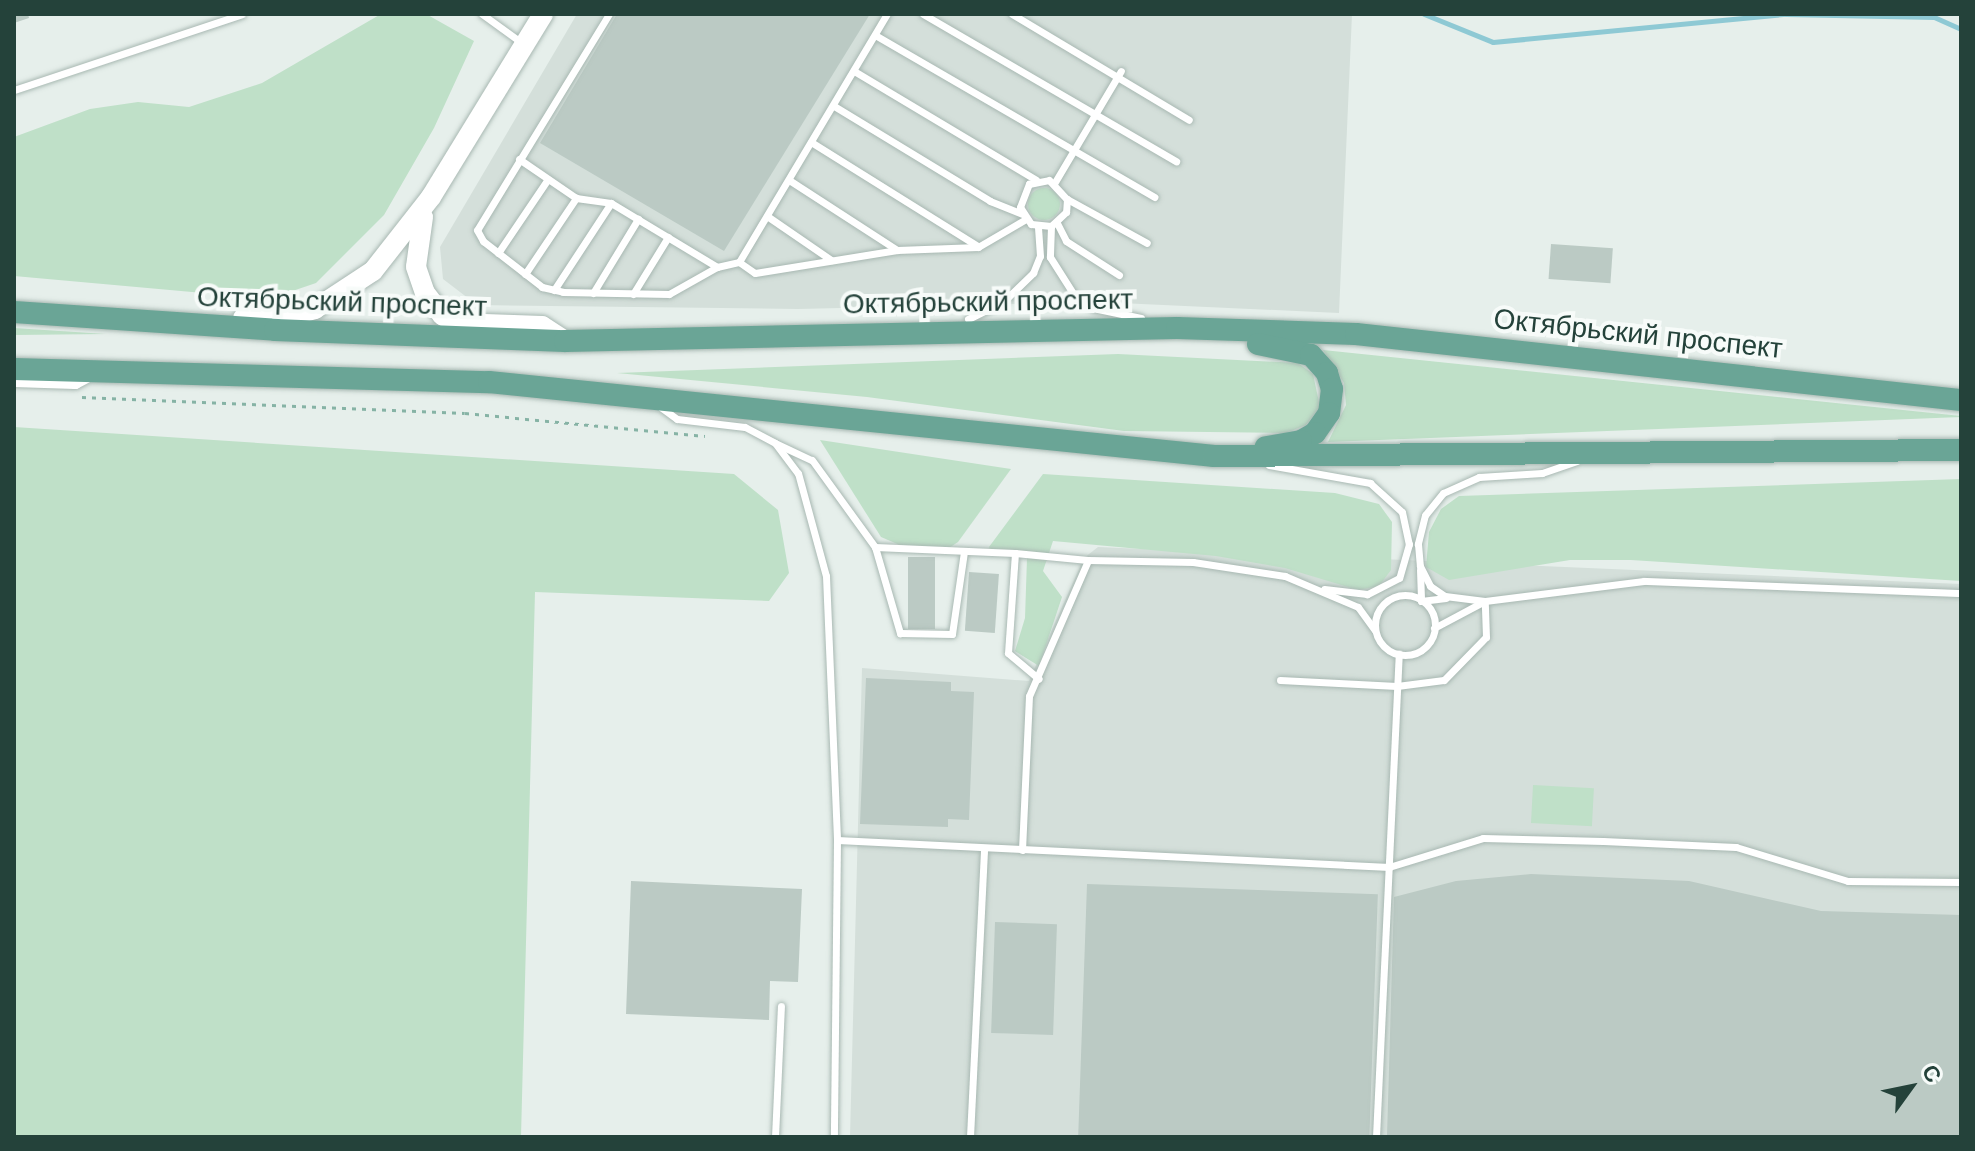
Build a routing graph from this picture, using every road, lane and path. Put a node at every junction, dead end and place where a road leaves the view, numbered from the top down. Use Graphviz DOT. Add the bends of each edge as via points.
graph roads {
  1 [pos="242,14"];
  2 [pos="482,14"];
  3 [pos="543,14"];
  4 [pos="609,14"];
  5 [pos="887,14"];
  6 [pos="923,14"];
  7 [pos="1012,14"];
  8 [pos="875,35"];
  9 [pos="524,44"];
  10 [pos="854,71"];
  11 [pos="1119,73"];
  12 [pos="14,90"];
  13 [pos="834,106"];
  14 [pos="1096,113"];
  15 [pos="1189,120"];
  16 [pos="811,142"];
  17 [pos="1074,152"];
  18 [pos="519,159"];
  19 [pos="1176,161"];
  20 [pos="548,179"];
  21 [pos="789,180"];
  22 [pos="1036,180"];
  23 [pos="1055,182"];
  24 [pos="431,197"];
  25 [pos="1154,197"];
  26 [pos="576,198"];
  27 [pos="1067,199"];
  28 [pos="611,203"];
  29 [pos="767,216"];
  30 [pos="1024,217"];
  31 [pos="638,219"];
  32 [pos="1054,224"];
  33 [pos="1038,226"];
  34 [pos="668,237"];
  35 [pos="1147,243"];
  36 [pos="978,247"];
  37 [pos="897,250"];
  38 [pos="498,253"];
  39 [pos="832,260"];
  40 [pos="739,262"];
  41 [pos="717,267"];
  42 [pos="525,274"];
  43 [pos="1119,275"];
  44 [pos="554,290"];
  45 [pos="593,293"];
  46 [pos="633,294"];
  47 [pos="14,312"];
  48 [pos="968,319"];
  49 [pos="175,325"];
  50 [pos="1159,325"];
  51 [pos="900,334"];
  52 [pos="565,341"];
  53 [pos="14,369"];
  54 [pos="96,371"];
  55 [pos="14,380"];
  56 [pos="645,396"];
  57 [pos="73,397"];
  58 [pos="1961,400"];
  59 [pos="713,437"];
  60 [pos="775,443"];
  61 [pos="1961,450"];
  62 [pos="1214,456"];
  63 [pos="1586,456"];
  64 [pos="875,547"];
  65 [pos="964,552"];
  66 [pos="1015,553"];
  67 [pos="1088,560"];
  68 [pos="1420,566"];
  69 [pos="1390,584"];
  70 [pos="1313,587"];
  71 [pos="1961,593"];
  72 [pos="1367,594"];
  73 [pos="1452,597"];
  74 [pos="1388,598"];
  75 [pos="1421,601"];
  76 [pos="1485,601"];
  77 [pos="1434,628"];
  78 [pos="1375,630"];
  79 [pos="1399,654"];
  80 [pos="1039,679"];
  81 [pos="1280,680"];
  82 [pos="1397,686"];
  83 [pos="837,840"];
  84 [pos="984,848"];
  85 [pos="1022,850"];
  86 [pos="1389,867"];
  87 [pos="1961,882"];
  88 [pos="781,1006"];
  89 [pos="775,1137"];
  90 [pos="834,1137"];
  91 [pos="970,1137"];
  92 [pos="1376,1137"];
  1 -- 12 [label="lane"];
  2 -- 9 [label="lane"];
  3 -- 9 [label="main road"];
  4 -- 18 [label="lane"];
  5 -- 8 [label="lane"];
  6 -- 14 [label="lane"];
  7 -- 11 [label="lane"];
  8 -- 10 [label="lane"];
  8 -- 17 [label="lane"];
  9 -- 24 [label="main road"];
  10 -- 13 [label="lane"];
  10 -- 22 [label="lane"];
  11 -- 14 [label="lane"];
  11 -- 15 [label="lane"];
  13 -- 16 [label="lane"];
  13 -- 30 [label="lane"];
  14 -- 17 [label="lane"];
  14 -- 19 [label="lane"];
  16 -- 21 [label="lane"];
  16 -- 36 [label="lane"];
  17 -- 23 [label="lane"];
  17 -- 25 [label="lane"];
  18 -- 20 [label="lane"];
  18 -- 38 [label="lane" via="479,221 483,241"];
  20 -- 26 [label="lane"];
  20 -- 38 [label="lane"];
  21 -- 29 [label="lane"];
  21 -- 37 [label="lane"];
  22 -- 23 [label="lane"];
  22 -- 30 [label="lane" via="1021,194"];
  23 -- 27 [label="lane"];
  24 -- 49 [label="main road" via="379,265 331,301 282,318 215,317"];
  24 -- 52 [label="main road" via="418,229 415,257 421,285 436,308 456,323 542,326"];
  26 -- 28 [label="lane"];
  26 -- 42 [label="lane"];
  27 -- 32 [label="lane" via="1066,212"];
  27 -- 35 [label="lane"];
  28 -- 31 [label="lane"];
  28 -- 44 [label="lane"];
  29 -- 39 [label="lane"];
  29 -- 40 [label="lane"];
  30 -- 33 [label="lane"];
  30 -- 36 [label="lane"];
  31 -- 34 [label="lane"];
  31 -- 45 [label="lane"];
  32 -- 33 [label="lane"];
  32 -- 43 [label="lane" via="1066,241"];
  32 -- 50 [label="lane" via="1050,257 1076,298 1093,308"];
  33 -- 48 [label="lane" via="1040,256 1033,273 1003,302"];
  34 -- 41 [label="lane"];
  34 -- 46 [label="lane"];
  36 -- 37 [label="lane"];
  37 -- 39 [label="lane"];
  38 -- 42 [label="lane"];
  39 -- 40 [label="lane" via="755,273"];
  40 -- 41 [label="lane"];
  41 -- 46 [label="lane" via="669,294"];
  42 -- 44 [label="lane"];
  44 -- 45 [label="lane"];
  45 -- 46 [label="lane"];
  47 -- 49 [label="main road, Октябрьский проспект"];
  48 -- 50 [label="main road"];
  48 -- 51 [label="main road" via="944,319"];
  49 -- 52 [label="main road, Октябрьский проспект"];
  50 -- 51 [label="main road, Октябрьский проспект"];
  50 -- 58 [label="main road, Октябрьский проспект" via="1356,334"];
  50 -- 62 [label="main road" via="1200,339 1296,348 1327,373 1332,405 1315,433 1294,443"];
  51 -- 52 [label="main road, Октябрьский проспект"];
  53 -- 54 [label="main road"];
  54 -- 55 [label="street" via="75,382"];
  54 -- 56 [label="main road" via="489,382"];
  56 -- 60 [label="lane" via="677,419 745,427"];
  56 -- 62 [label="main road" via="1074,446"];
  57 -- 59 [label="path" via="465,413"];
  60 -- 64 [label="lane" via="812,460"];
  60 -- 83 [label="lane" via="798,473 826,576"];
  61 -- 63 [label="main road"];
  62 -- 63 [label="main road"];
  62 -- 69 [label="lane" via="1358,479 1386,492 1399,505 1409,537 1404,569"];
  63 -- 68 [label="lane" via="1560,469 1479,477 1443,493 1419,532"];
  64 -- 65 [label="lane"];
  64 -- 65 [label="lane" via="900,633 952,634"];
  65 -- 66 [label="lane"];
  66 -- 67 [label="lane"];
  66 -- 80 [label="lane" via="1008,653"];
  67 -- 70 [label="lane" via="1193,562 1285,576"];
  67 -- 80 [label="lane"];
  68 -- 73 [label="lane" via="1434,590"];
  68 -- 75 [label="lane"];
  69 -- 72 [label="lane"];
  69 -- 74 [label="lane"];
  70 -- 72 [label="lane"];
  70 -- 78 [label="lane" via="1358,607"];
  71 -- 76 [label="lane" via="1644,581"];
  72 -- 74 [label="lane"];
  73 -- 75 [label="lane"];
  73 -- 76 [label="lane"];
  74 -- 75 [label="lane"];
  74 -- 78 [label="lane"];
  75 -- 77 [label="lane" via="1432,612"];
  76 -- 77 [label="lane"];
  76 -- 82 [label="lane" via="1486,637 1460,666 1444,680"];
  77 -- 79 [label="lane" via="1422,650"];
  78 -- 79 [label="lane" via="1384,647"];
  79 -- 82 [label="lane"];
  80 -- 85 [label="lane" via="1029,696"];
  81 -- 82 [label="lane"];
  82 -- 86 [label="lane"];
  83 -- 84 [label="lane"];
  83 -- 90 [label="lane"];
  84 -- 85 [label="lane"];
  84 -- 91 [label="lane"];
  85 -- 86 [label="lane"];
  86 -- 87 [label="lane" via="1483,838 1522,838 1736,847 1848,881"];
  86 -- 92 [label="lane"];
  88 -- 89 [label="lane"];
}
